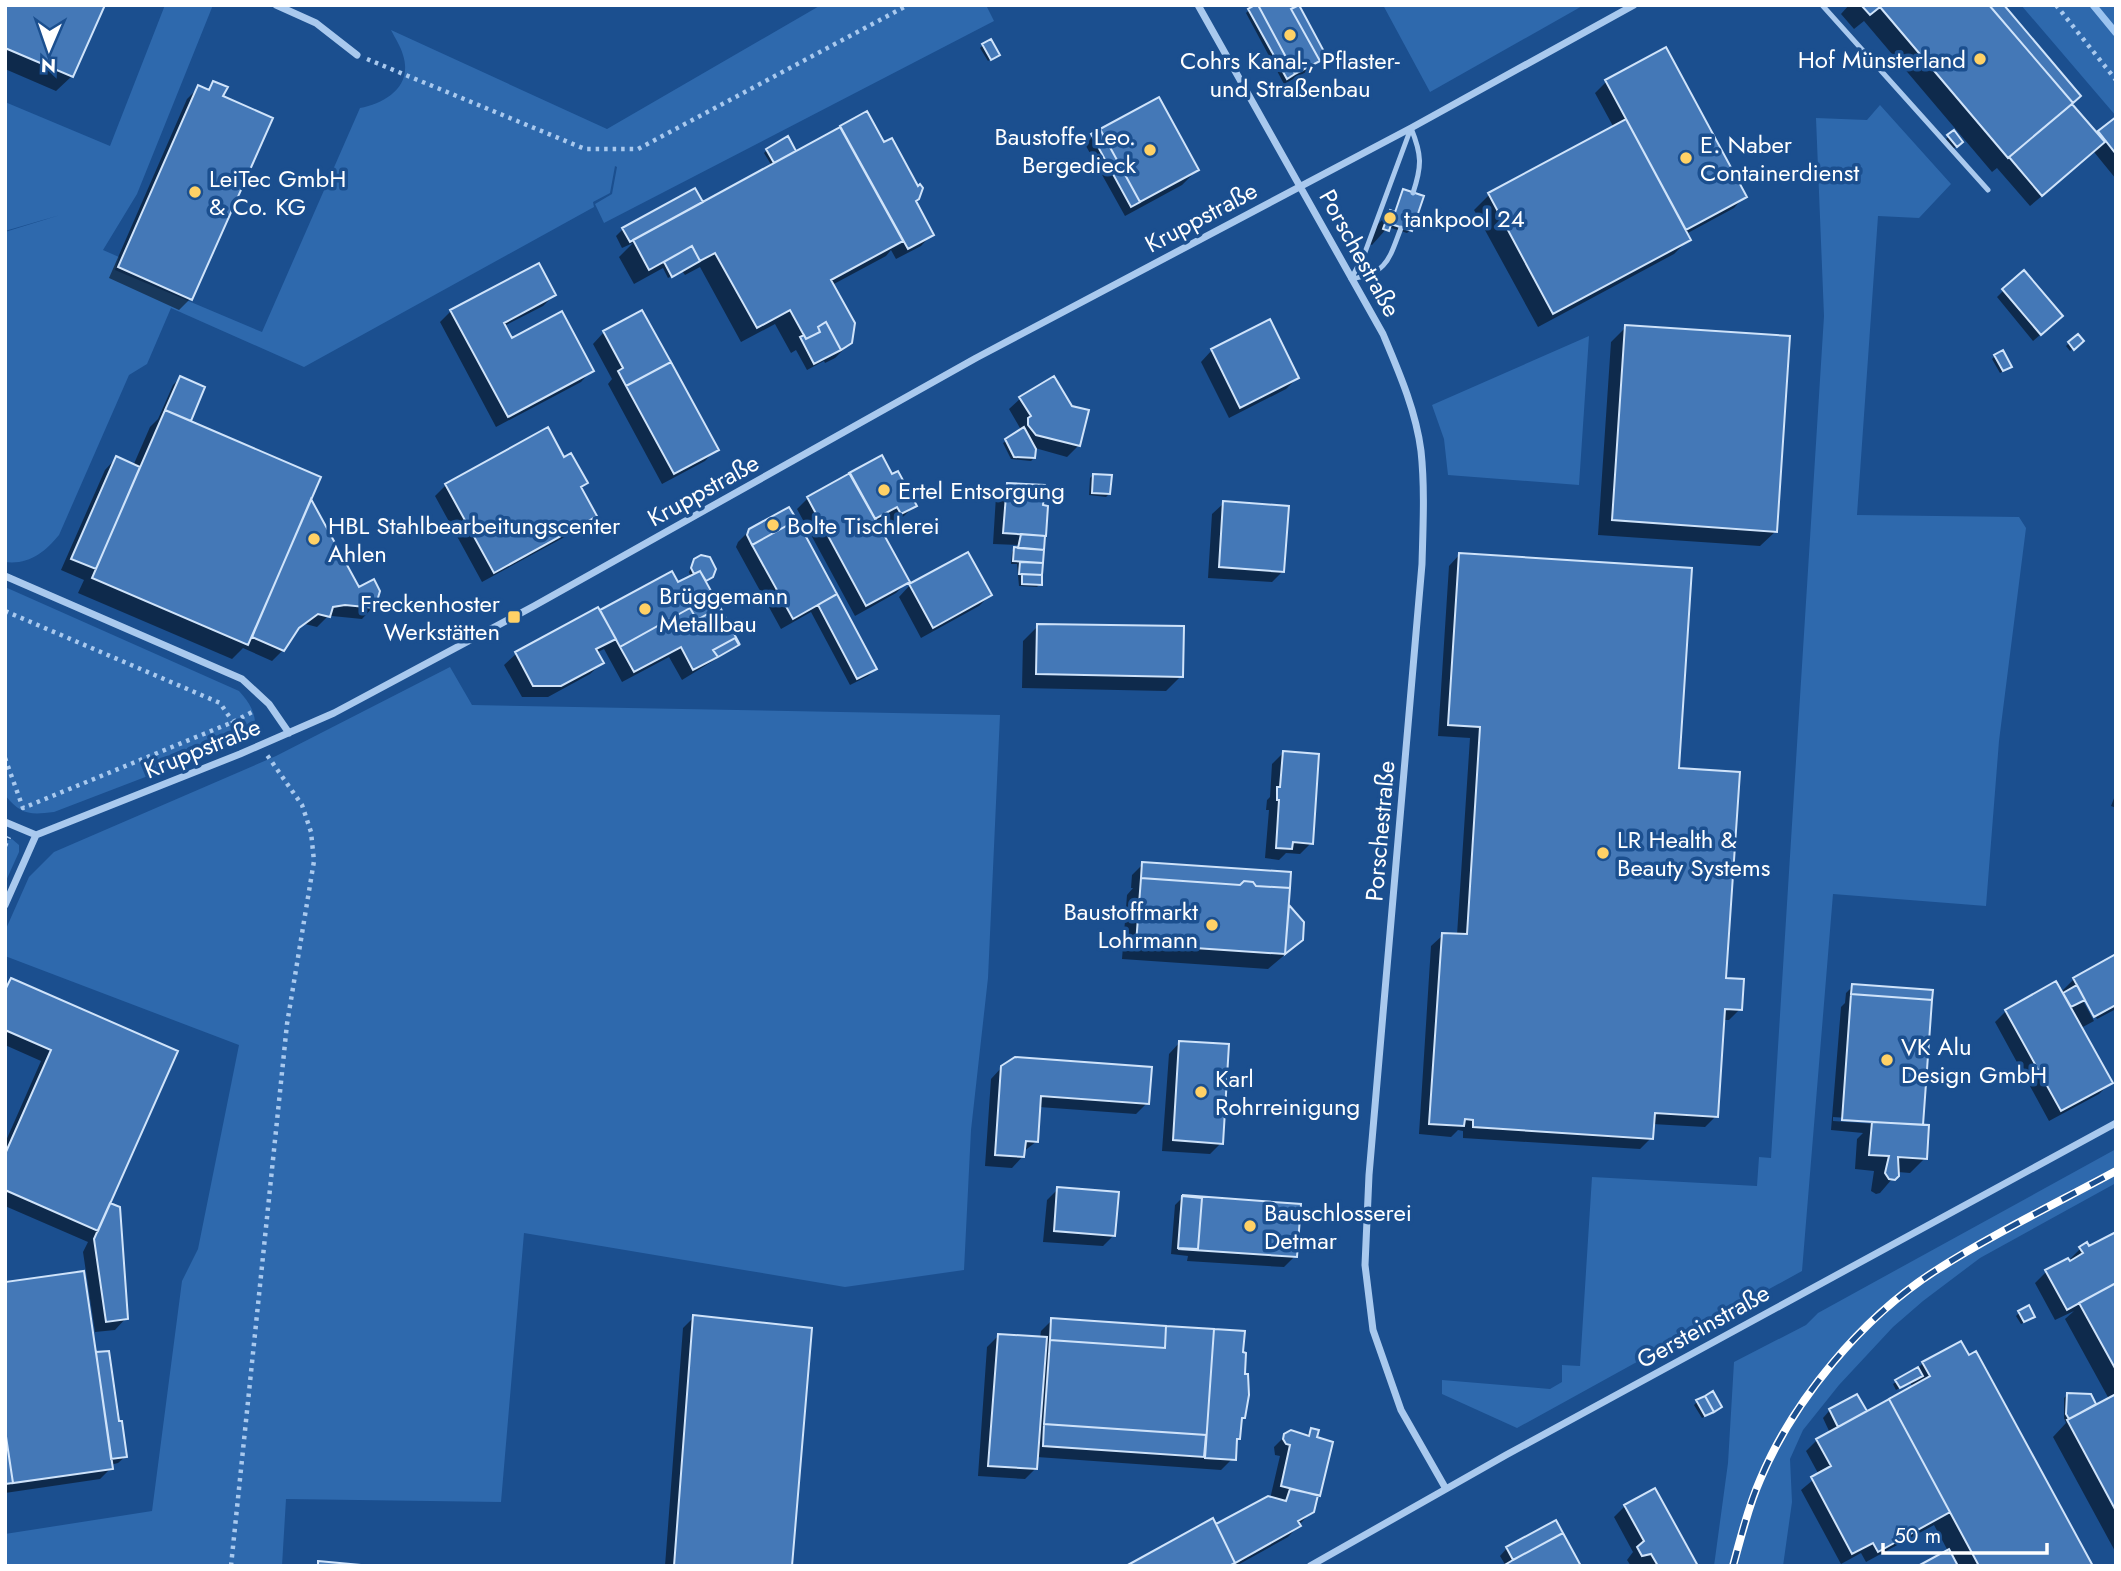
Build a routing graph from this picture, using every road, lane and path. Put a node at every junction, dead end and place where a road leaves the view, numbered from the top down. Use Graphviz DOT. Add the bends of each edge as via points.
graph roads {
  1 [pos="276,5"];
  2 [pos="908,5"];
  3 [pos="1198,5"];
  4 [pos="1634,5"];
  5 [pos="1822,5"];
  6 [pos="2056,5"];
  7 [pos="357,55"];
  8 [pos="2116,80"];
  9 [pos="1411,128"];
  10 [pos="1301,187"];
  11 [pos="1988,190"];
  12 [pos="1413,193"];
  13 [pos="1401,228"];
  14 [pos="1351,279"];
  15 [pos="5,576"];
  16 [pos="5,611"];
  17 [pos="269,704"];
  18 [pos="233,722"];
  19 [pos="289,733"];
  20 [pos="261,746"];
  21 [pos="240,754"];
  22 [pos="5,758"];
  23 [pos="5,822"];
  24 [pos="36,835"];
  25 [pos="5,905"];
  26 [pos="2116,1123"];
  27 [pos="1446,1489"];
  28 [pos="231,1566"];
  29 [pos="1310,1566"];
  1 -- 7 [label="street" via="316,23"];
  2 -- 7 [label="path" via="638,149 585,149"];
  3 -- 10 [label="street"];
  4 -- 9 [label="street, Kruppstraße"];
  5 -- 11 [label="lane"];
  6 -- 8 [label="path"];
  9 -- 10 [label="street, Kruppstraße"];
  9 -- 12 [label="lane" via="1421,151"];
  9 -- 14 [label="lane"];
  10 -- 14 [label="street, Porschestraße"];
  10 -- 19 [label="street, Kruppstraße" via="976,358 534,606"];
  13 -- 14 [label="lane" via="1389,260 1372,276"];
  14 -- 27 [label="street, Porschestraße" via="1383,334 1405,385 1421,450 1423,515 1365,1265 1373,1330 1401,1410"];
  15 -- 17 [label="street" via="242,678"];
  16 -- 18 [label="path" via="220,703"];
  17 -- 18 [label="path"];
  17 -- 19 [label="street"];
  18 -- 21 [label="path"];
  18 -- 22 [label="path" via="23,808"];
  19 -- 20 [label="street, Kruppstraße"];
  20 -- 21 [label="street, Kruppstraße"];
  20 -- 28 [label="path" via="302,804 312,832 314,862 287,1024"];
  21 -- 24 [label="street, Kruppstraße"];
  23 -- 24 [label="street"];
  24 -- 25 [label="street"];
  26 -- 27 [label="street, Gersteinstraße"];
  27 -- 29 [label="street, Gersteinstraße"];
}
